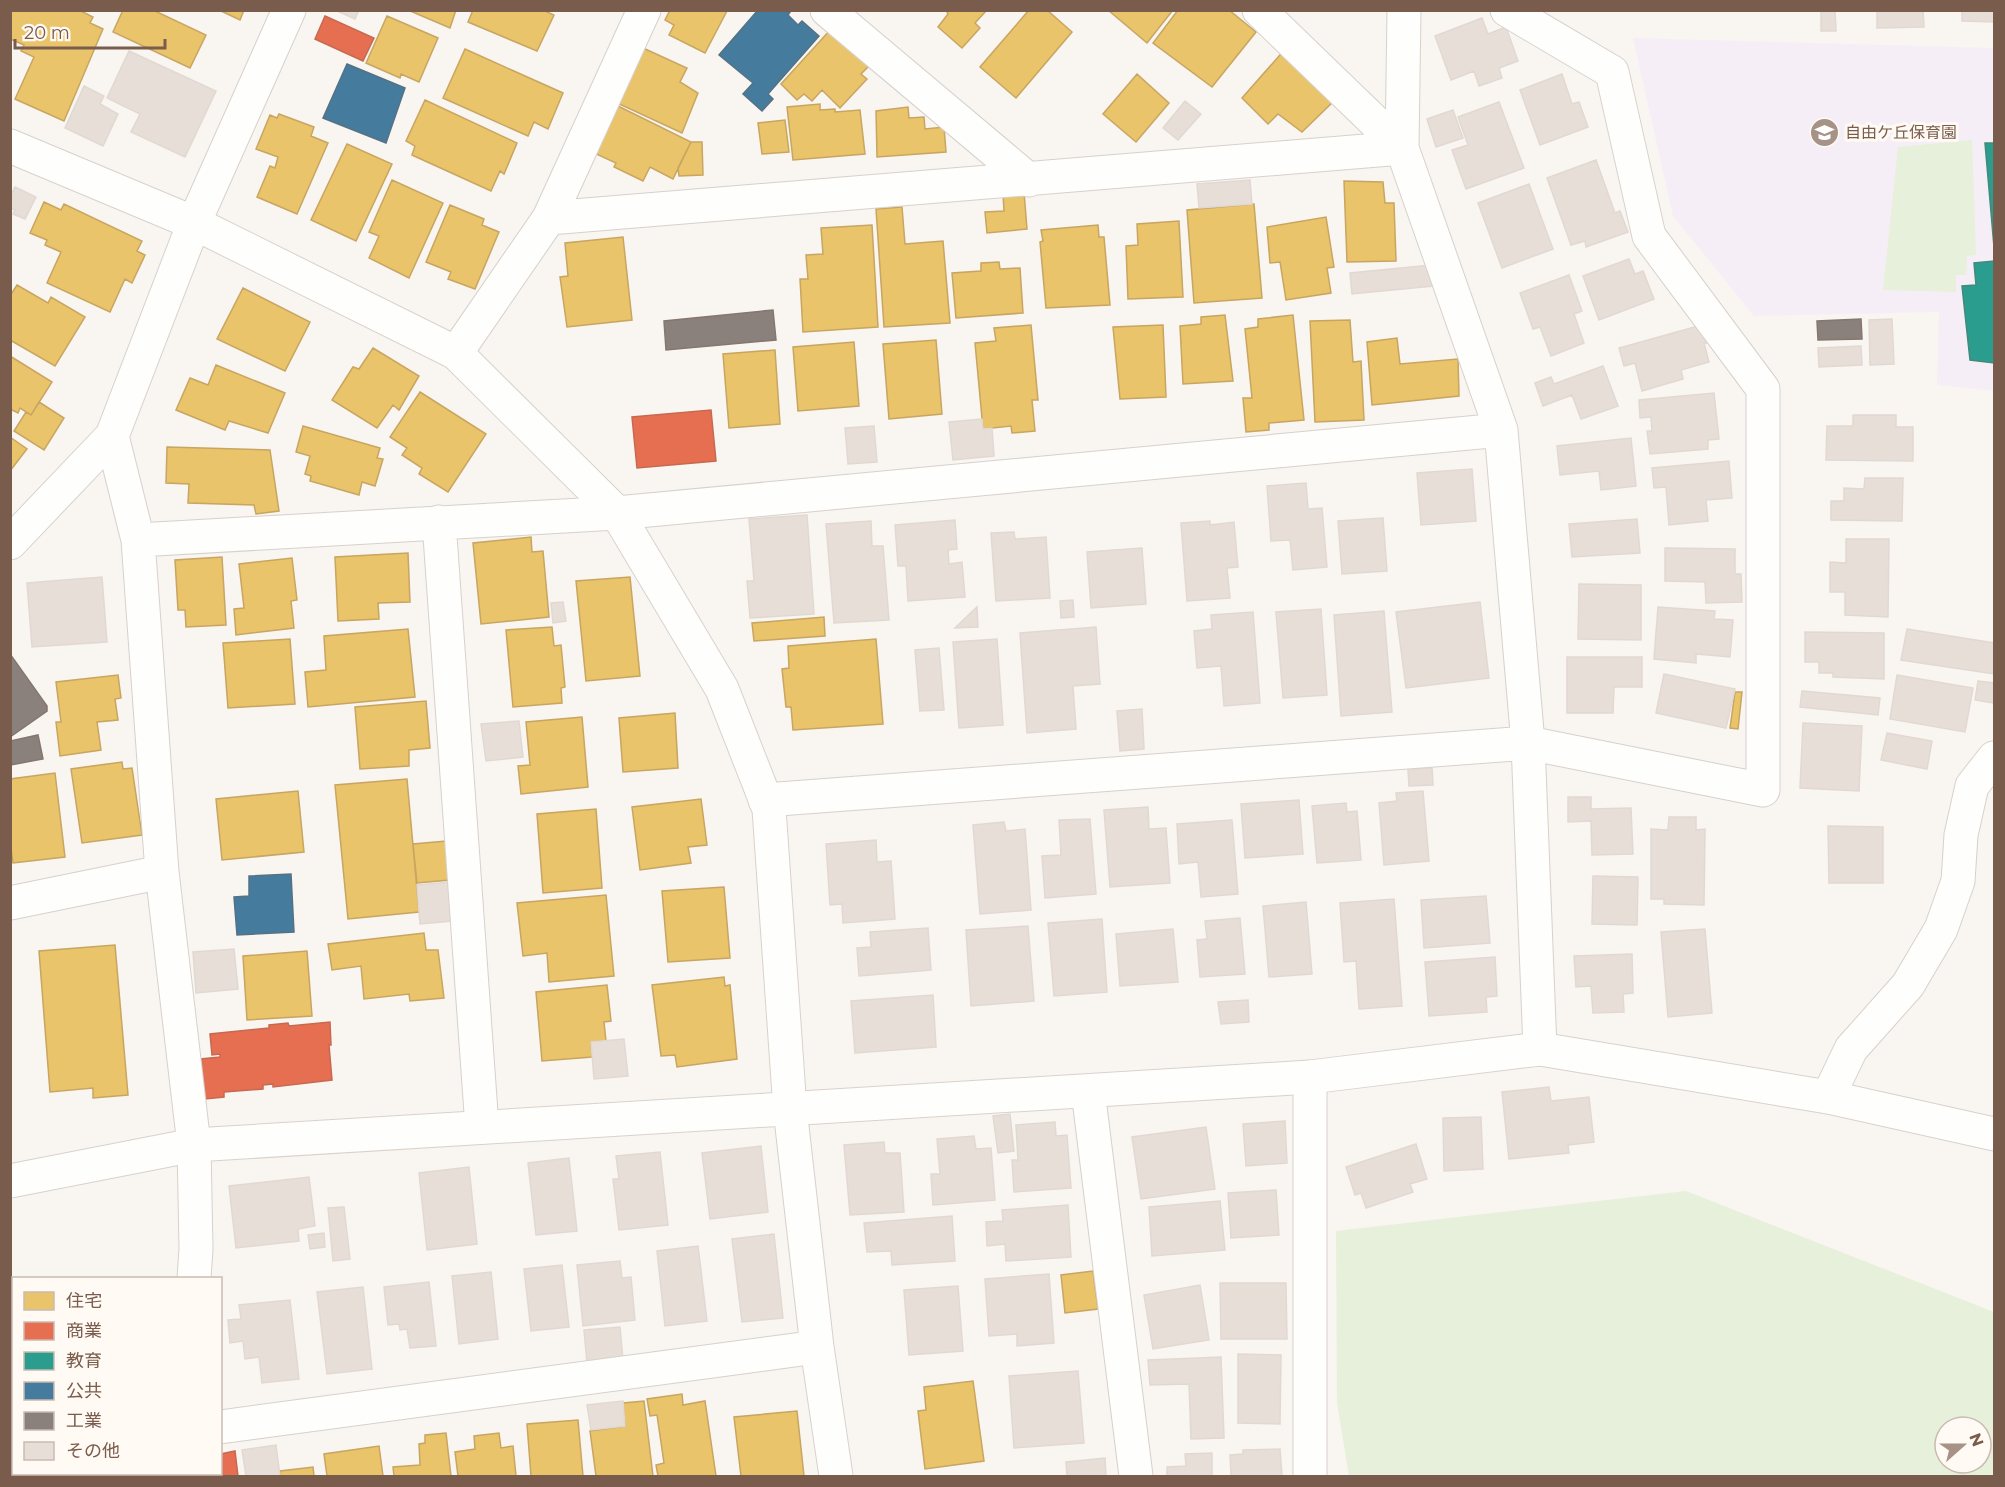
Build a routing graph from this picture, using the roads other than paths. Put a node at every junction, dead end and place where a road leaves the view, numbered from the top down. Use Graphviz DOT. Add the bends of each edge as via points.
graph roads {
  1 [pos="290,10"];
  2 [pos="644,10"];
  3 [pos="827,10"];
  4 [pos="1259,10"];
  5 [pos="1404,10"];
  6 [pos="1507,10"];
  7 [pos="10,146"];
  8 [pos="1402,148"];
  9 [pos="1029,180"];
  10 [pos="549,218"];
  11 [pos="194,224"];
  12 [pos="456,353"];
  13 [pos="1501,430"];
  14 [pos="112,436"];
  15 [pos="617,513"];
  16 [pos="439,522"];
  17 [pos="138,540"];
  18 [pos="10,543"];
  19 [pos="1528,743"];
  20 [pos="1995,758"];
  21 [pos="765,800"];
  22 [pos="162,872"];
  23 [pos="10,903"];
  24 [pos="1540,1048"];
  25 [pos="1310,1077"];
  26 [pos="1088,1091"];
  27 [pos="1828,1096"];
  28 [pos="790,1109"];
  29 [pos="482,1127"];
  30 [pos="1995,1134"];
  31 [pos="194,1145"];
  32 [pos="10,1181"];
  33 [pos="194,1277"];
  34 [pos="817,1347"];
  35 [pos="222,1427"];
  36 [pos="836,1476"];
  37 [pos="1136,1476"];
  38 [pos="1310,1476"];
  1 -- 11 [label="street"];
  2 -- 10 [label="street"];
  3 -- 9 [label="street"];
  4 -- 8 [label="street"];
  5 -- 8 [label="street"];
  6 -- 19 [label="street" via="1612,72 1649,236 1763,389 1762,790"];
  7 -- 11 [label="street"];
  8 -- 9 [label="street"];
  8 -- 13 [label="street"];
  9 -- 10 [label="street"];
  10 -- 12 [label="street"];
  11 -- 12 [label="street"];
  11 -- 14 [label="street"];
  12 -- 15 [label="street"];
  13 -- 15 [label="street"];
  13 -- 19 [label="street"];
  14 -- 17 [label="street"];
  14 -- 18 [label="street"];
  15 -- 16 [label="street"];
  15 -- 21 [label="street" via="723,689"];
  16 -- 17 [label="street"];
  16 -- 29 [label="street"];
  17 -- 22 [label="street"];
  19 -- 21 [label="street"];
  19 -- 24 [label="street"];
  20 -- 27 [label="street" via="1972,786 1961,835 1958,881 1941,929 1908,985 1851,1049"];
  21 -- 28 [label="street" via="769,809"];
  22 -- 23 [label="street"];
  22 -- 31 [label="street"];
  24 -- 25 [label="street"];
  24 -- 27 [label="street"];
  25 -- 26 [label="street"];
  25 -- 38 [label="street"];
  26 -- 28 [label="street"];
  26 -- 37 [label="street"];
  27 -- 30 [label="street"];
  28 -- 29 [label="street"];
  28 -- 34 [label="street"];
  29 -- 31 [label="street"];
  31 -- 32 [label="street"];
  31 -- 33 [label="street"];
  34 -- 35 [label="street"];
  34 -- 36 [label="street"];
}
